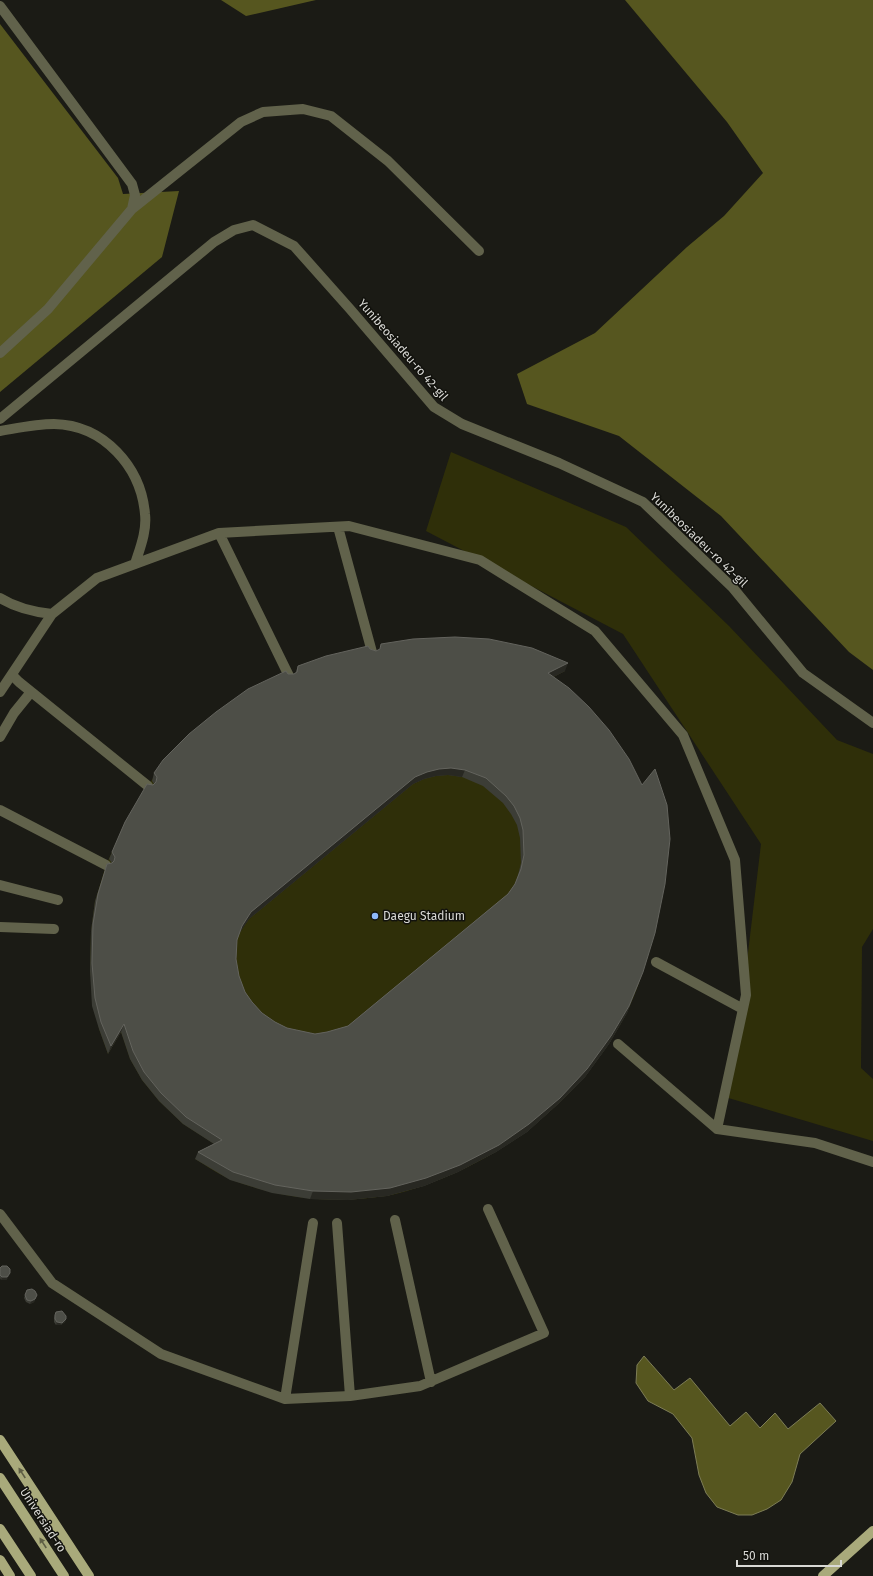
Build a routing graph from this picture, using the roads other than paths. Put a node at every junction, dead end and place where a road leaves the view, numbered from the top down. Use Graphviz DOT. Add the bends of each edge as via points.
graph roads {
  1 [pos="0,6"];
  2 [pos="132,209"];
  3 [pos="479,251"];
  4 [pos="0,352"];
  5 [pos="0,420"];
  6 [pos="0,430"];
  7 [pos="338,527"];
  8 [pos="219,533"];
  9 [pos="135,564"];
  10 [pos="0,598"];
  11 [pos="52,614"];
  12 [pos="372,652"];
  13 [pos="12,675"];
  14 [pos="289,676"];
  15 [pos="0,692"];
  16 [pos="31,692"];
  17 [pos="873,723"];
  18 [pos="0,736"];
  19 [pos="148,786"];
  20 [pos="0,810"];
  21 [pos="106,865"];
  22 [pos="0,885"];
  23 [pos="58,900"];
  24 [pos="0,927"];
  25 [pos="54,929"];
  26 [pos="656,962"];
  27 [pos="743,1009"];
  28 [pos="618,1044"];
  29 [pos="717,1129"];
  30 [pos="873,1162"];
  31 [pos="488,1209"];
  32 [pos="0,1214"];
  33 [pos="395,1220"];
  34 [pos="313,1223"];
  35 [pos="337,1223"];
  36 [pos="431,1382"];
  37 [pos="350,1396"];
  38 [pos="285,1399"];
  39 [pos="0,1440"];
  40 [pos="0,1478"];
  41 [pos="0,1529"];
  42 [pos="873,1531"];
  43 [pos="0,1560"];
  44 [pos="10,1576"];
  45 [pos="31,1576"];
  46 [pos="64,1576"];
  47 [pos="90,1576"];
  48 [pos="823,1576"];
  1 -- 2 [label="street" via="132,184 135,195"];
  2 -- 3 [label="street" via="241,122 263,112 303,109 331,116 388,161"];
  2 -- 4 [label="street" via="48,309"];
  5 -- 17 [label="street, Yunibeosiadeu-ro 42-gil" via="214,242 234,230 253,225 294,246 434,407 462,424 559,463 642,502 733,588 803,673"];
  6 -- 9 [label="street" via="55,424 78,428 99,438 118,452 132,471 141,492 145,515 144,538"];
  7 -- 8 [label="street"];
  7 -- 12 [label="street"];
  7 -- 27 [label="street" via="349,526 480,560 595,632 683,735 735,860 746,995"];
  8 -- 9 [label="street"];
  8 -- 14 [label="street"];
  9 -- 11 [label="street" via="97,578"];
  10 -- 11 [label="street" via="14,606"];
  11 -- 13 [label="street"];
  13 -- 15 [label="street"];
  13 -- 16 [label="street"];
  16 -- 18 [label="street"];
  16 -- 19 [label="street"];
  20 -- 21 [label="street"];
  22 -- 23 [label="street"];
  24 -- 25 [label="street"];
  26 -- 27 [label="street"];
  27 -- 29 [label="street"];
  28 -- 29 [label="street"];
  29 -- 30 [label="street" via="815,1143"];
  31 -- 36 [label="street" via="544,1333"];
  32 -- 38 [label="street" via="52,1283 161,1354"];
  33 -- 36 [label="street"];
  34 -- 38 [label="street"];
  35 -- 37 [label="street"];
  36 -- 37 [label="street" via="420,1386"];
  37 -- 38 [label="street"];
  47 -- 39 [label="main road, one-way"];
  46 -- 40 [label="main road, Universiad-ro, one-way"];
  41 -- 45 [label="main road"];
  42 -- 48 [label="main road"];
  43 -- 44 [label="main road"];
}
